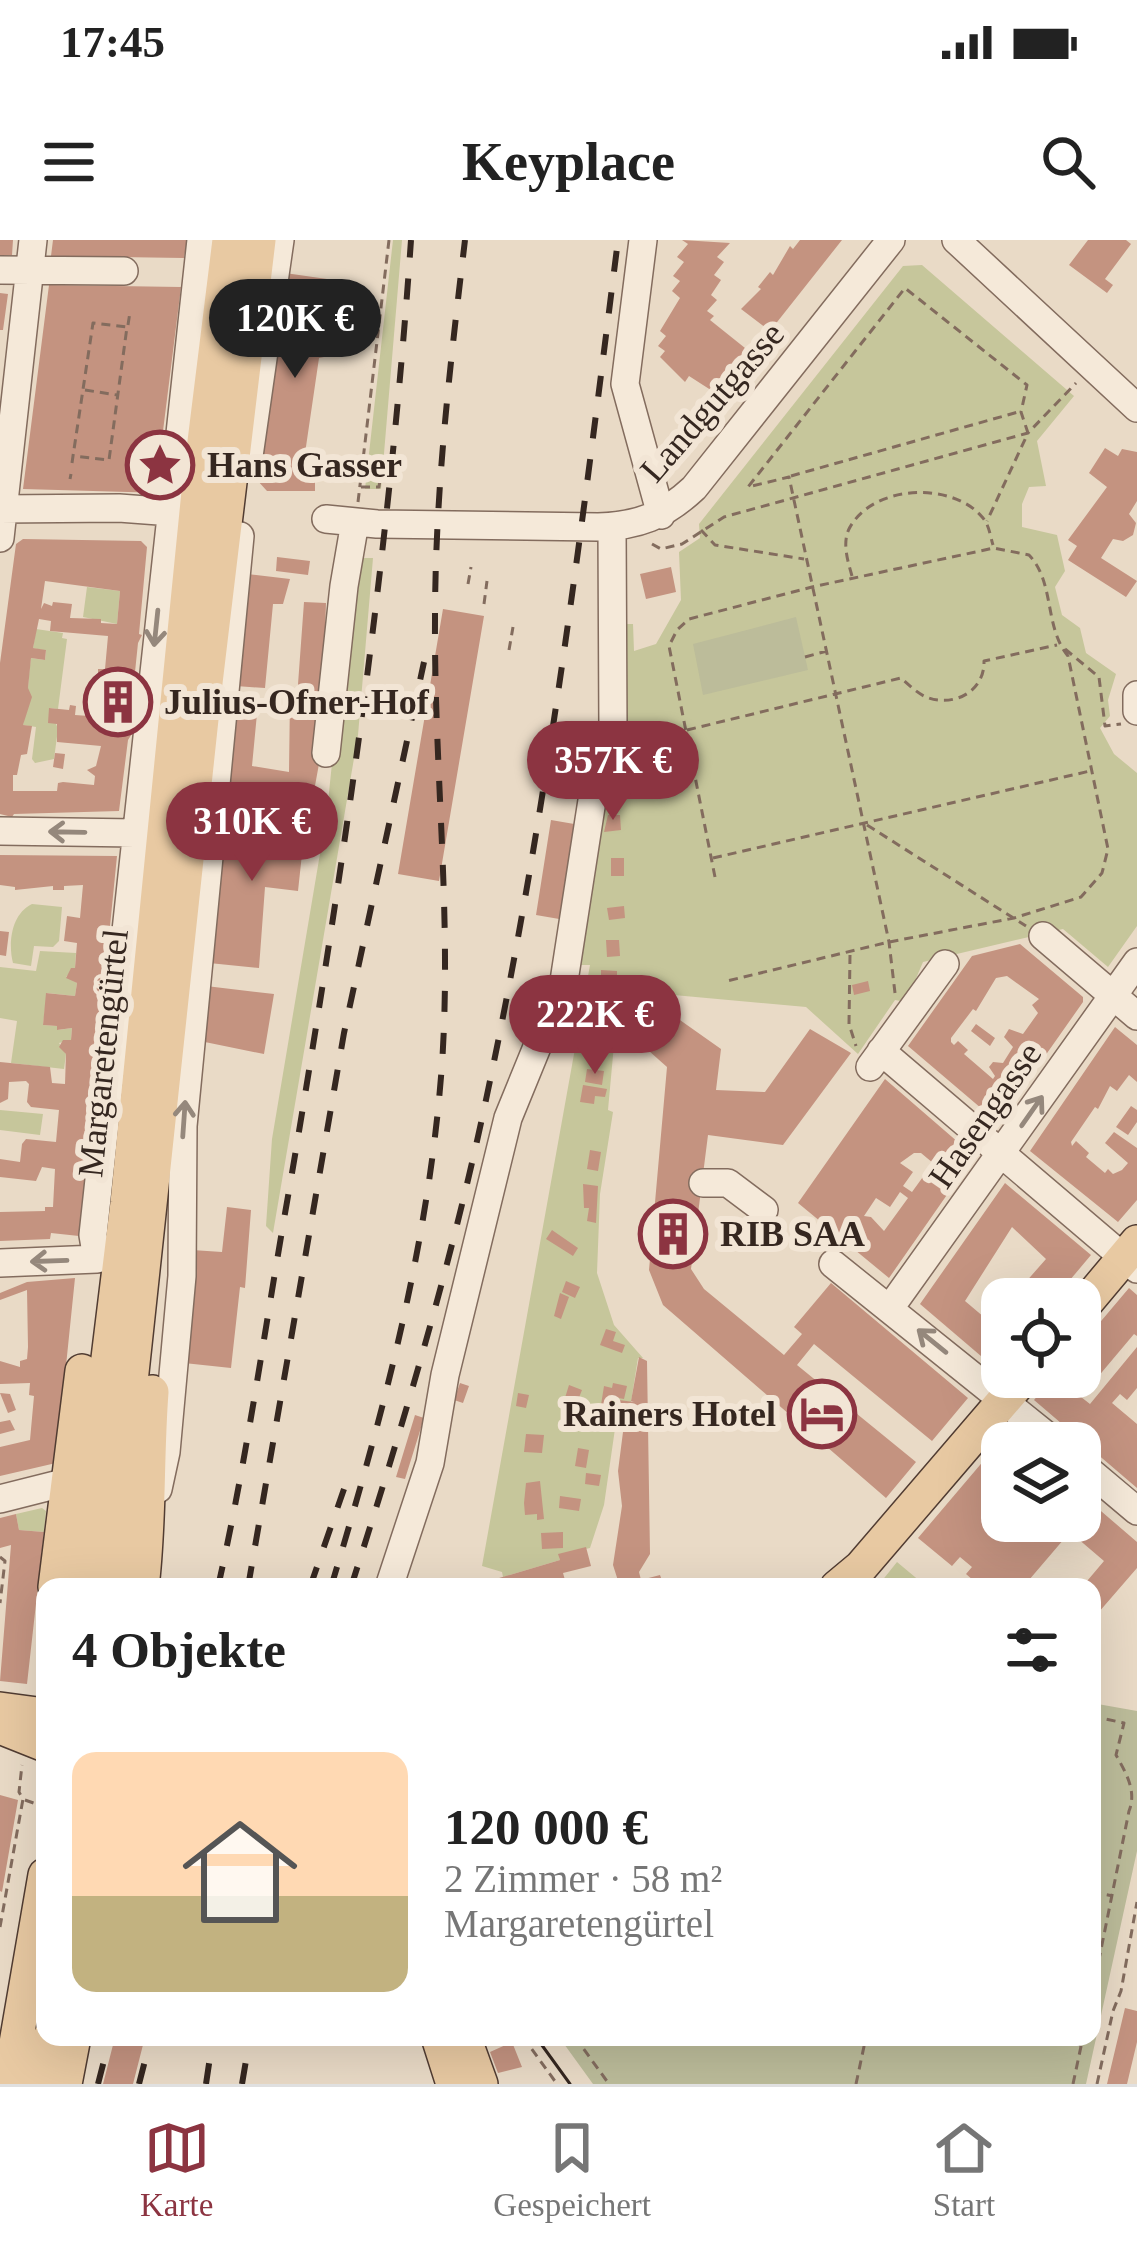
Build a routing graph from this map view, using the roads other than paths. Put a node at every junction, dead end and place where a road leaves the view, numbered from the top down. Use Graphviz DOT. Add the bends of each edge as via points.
graph roads {
  1 [pos="33,240"];
  2 [pos="201,240"];
  3 [pos="229,240"];
  4 [pos="259,240"];
  5 [pos="280,240"];
  6 [pos="643,240"];
  7 [pos="891,240"];
  8 [pos="956,240"];
  9 [pos="0,269"];
  10 [pos="29,270"];
  11 [pos="124,271"];
  12 [pos="1137,409"];
  13 [pos="2,509"];
  14 [pos="208,514"];
  15 [pos="661,514"];
  16 [pos="612,527"];
  17 [pos="0,538"];
  18 [pos="222,692"];
  19 [pos="1137,695"];
  20 [pos="1137,709"];
  21 [pos="326,753"];
  22 [pos="0,831"];
  23 [pos="135,833"];
  24 [pos="1043,936"];
  25 [pos="1137,962"];
  26 [pos="945,964"];
  27 [pos="1113,996"];
  28 [pos="1137,1016"];
  29 [pos="159,1127"];
  30 [pos="1002,1152"];
  31 [pos="703,1183"];
  32 [pos="127,1203"];
  33 [pos="764,1210"];
  34 [pos="1133,1256"];
  35 [pos="97,1259"];
  36 [pos="0,1263"];
  37 [pos="833,1264"];
  38 [pos="1101,1289"];
  39 [pos="890,1308"];
  40 [pos="981,1367"];
  41 [pos="1006,1398"];
  42 [pos="1021,1398"];
  43 [pos="1040,1422"];
  44 [pos="1101,1481"];
  45 [pos="67,1482"];
  46 [pos="0,1498"];
  47 [pos="1137,1511"];
  48 [pos="149,1527"];
  49 [pos="56,1578"];
  50 [pos="81,1578"];
  51 [pos="110,1578"];
  52 [pos="143,1578"];
  53 [pos="392,1578"];
  54 [pos="848,1578"];
  55 [pos="36,1927"];
  56 [pos="36,2023"];
  57 [pos="48,2046"];
  58 [pos="72,2046"];
  59 [pos="441,2046"];
  60 [pos="467,2046"];
  61 [pos="9,2084"];
  62 [pos="26,2084"];
  63 [pos="42,2084"];
  64 [pos="65,2084"];
  65 [pos="453,2084"];
  66 [pos="481,2084"];
  1 -- 10 [label="street"];
  2 -- 14 [label="street, Margaretengürtel"];
  3 -- 14 [label="main road, Margaretengürtel"];
  4 -- 14 [label="main road, Margaretengürtel"];
  5 -- 14 [label="street, Margaretengürtel" via="243,490"];
  6 -- 15 [label="street" via="625,383"];
  7 -- 15 [label="street, Landgutgasse" via="694,488"];
  8 -- 12 [label="street"];
  9 -- 10 [label="street"];
  10 -- 11 [label="street"];
  10 -- 13 [label="street"];
  13 -- 14 [label="street"];
  13 -- 17 [label="street"];
  14 -- 18 [label="main road, Margaretengürtel"];
  14 -- 23 [label="street, Margaretengürtel, one-way"];
  14 -- 32 [label="main road, Margaretengürtel"];
  15 -- 16 [label="street, Landgutgasse"];
  16 -- 21 [label="street, Landgutgasse" via="340,520 344,586"];
  16 -- 53 [label="street" via="613,732 595,781 564,981 508,1118 430,1463"];
  18 -- 29 [label="main road, Margaretengürtel"];
  48 -- 18 [label="street, Margaretengürtel, one-way" via="166,1452 182,1276 183,1126"];
  19 -- 20 [label="street"];
  23 -- 22 [label="street, one-way"];
  23 -- 35 [label="street, Margaretengürtel" via="93,1234"];
  24 -- 27 [label="street"];
  25 -- 27 [label="street, Hasengasse"];
  26 -- 30 [label="street" via="876,1059"];
  27 -- 28 [label="street"];
  30 -- 27 [label="street, Hasengasse, one-way"];
  29 -- 48 [label="main road" via="164,1244"];
  29 -- 51 [label="main road, Margaretengürtel"];
  30 -- 34 [label="street"];
  30 -- 39 [label="street, Hasengasse" via="959,1196"];
  31 -- 33 [label="street" via="728,1183"];
  32 -- 35 [label="main road"];
  32 -- 50 [label="main road, Margaretengürtel"];
  34 -- 38 [label="main road"];
  35 -- 36 [label="street, one-way"];
  35 -- 45 [label="main road"];
  37 -- 39 [label="street"];
  40 -- 39 [label="street, one-way"];
  41 -- 54 [label="main road"];
  42 -- 43 [label="street"];
  44 -- 47 [label="street"];
  45 -- 46 [label="street"];
  45 -- 49 [label="main road"];
  48 -- 52 [label="main road"];
  55 -- 61 [label="main road"];
  56 -- 62 [label="main road"];
  57 -- 63 [label="main road"];
  58 -- 64 [label="main road"];
  59 -- 65 [label="main road"];
  60 -- 66 [label="main road"];
}
